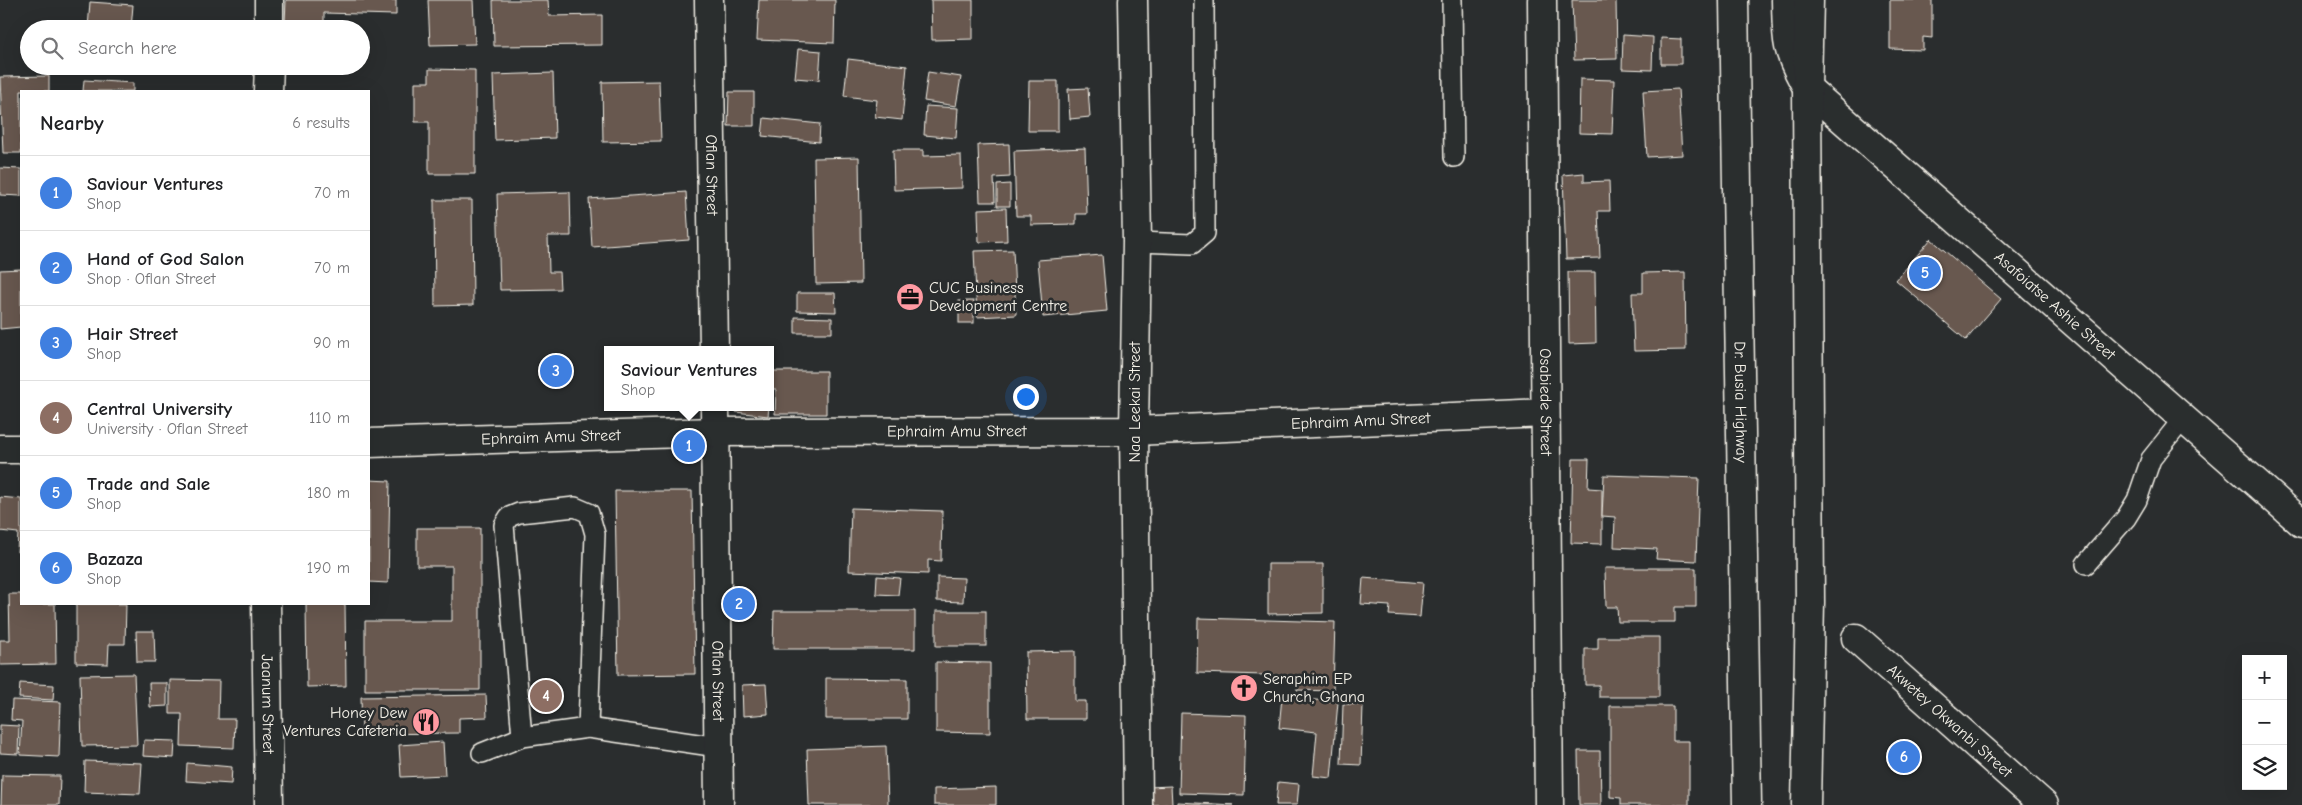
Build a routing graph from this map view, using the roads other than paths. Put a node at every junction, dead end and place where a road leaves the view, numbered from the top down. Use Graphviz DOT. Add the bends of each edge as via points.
graph roads {
  1 [pos="269,0"];
  2 [pos="708,0"];
  3 [pos="1133,0"];
  4 [pos="1204,0"];
  5 [pos="1452,0"];
  6 [pos="1542,0"];
  7 [pos="1734,0"];
  8 [pos="1786,0"];
  9 [pos="1809,0"];
  10 [pos="269,20"];
  11 [pos="269,75"];
  12 [pos="1807,88"];
  13 [pos="268,90"];
  14 [pos="1454,157"];
  15 [pos="1137,242"];
  16 [pos="714,346"];
  17 [pos="1544,413"];
  18 [pos="715,419"];
  19 [pos="2183,419"];
  20 [pos="1134,431"];
  21 [pos="370,443"];
  22 [pos="0,449"];
  23 [pos="20,449"];
  24 [pos="2302,523"];
  25 [pos="2086,564"];
  26 [pos="266,605"];
  27 [pos="1856,638"];
  28 [pos="588,728"];
  29 [pos="522,737"];
  30 [pos="718,747"];
  31 [pos="482,753"];
  32 [pos="269,805"];
  33 [pos="719,805"];
  34 [pos="1138,805"];
  35 [pos="1549,805"];
  36 [pos="1747,805"];
  37 [pos="1806,805"];
  38 [pos="2044,805"];
  1 -- 10 [label="main road"];
  2 -- 16 [label="main road, Oflan Street"];
  3 -- 15 [label="main road, Naa Leekai Street"];
  4 -- 15 [label="lane" via="1205,233 1192,244"];
  5 -- 14 [label="lane"];
  6 -- 17 [label="main road, Osabiede Street"];
  7 -- 36 [label="main road, Dr. Busia Highway"];
  8 -- 12 [label="main road" via="1786,38 1791,58"];
  9 -- 12 [label="main road"];
  11 -- 13 [label="main road"];
  12 -- 19 [label="main road, Asafoiatse Ashie Street"];
  12 -- 37 [label="main road" via="1810,602"];
  15 -- 20 [label="main road, Naa Leekai Street"];
  17 -- 20 [label="main road, Ephraim Amu Street"];
  17 -- 35 [label="main road, Osabiede Street"];
  18 -- 20 [label="main road, Ephraim Amu Street"];
  18 -- 21 [label="main road, Ephraim Amu Street"];
  18 -- 30 [label="main road, Oflan Street"];
  19 -- 24 [label="main road, Asafoiatse Ashie Street"];
  19 -- 25 [label="lane" via="2151,459 2137,500 2126,518"];
  20 -- 34 [label="main road, Naa Leekai Street"];
  22 -- 23 [label="main road"];
  26 -- 32 [label="main road, Jaanum Street"];
  27 -- 38 [label="main road, Akwetey Okwanbi Street"];
  28 -- 29 [label="lane"];
  28 -- 29 [label="lane" via="595,534 588,513 575,508 519,513 509,517 504,525"];
  28 -- 30 [label="lane"];
  29 -- 31 [label="lane"];
  30 -- 33 [label="main road, Oflan Street"];
}
